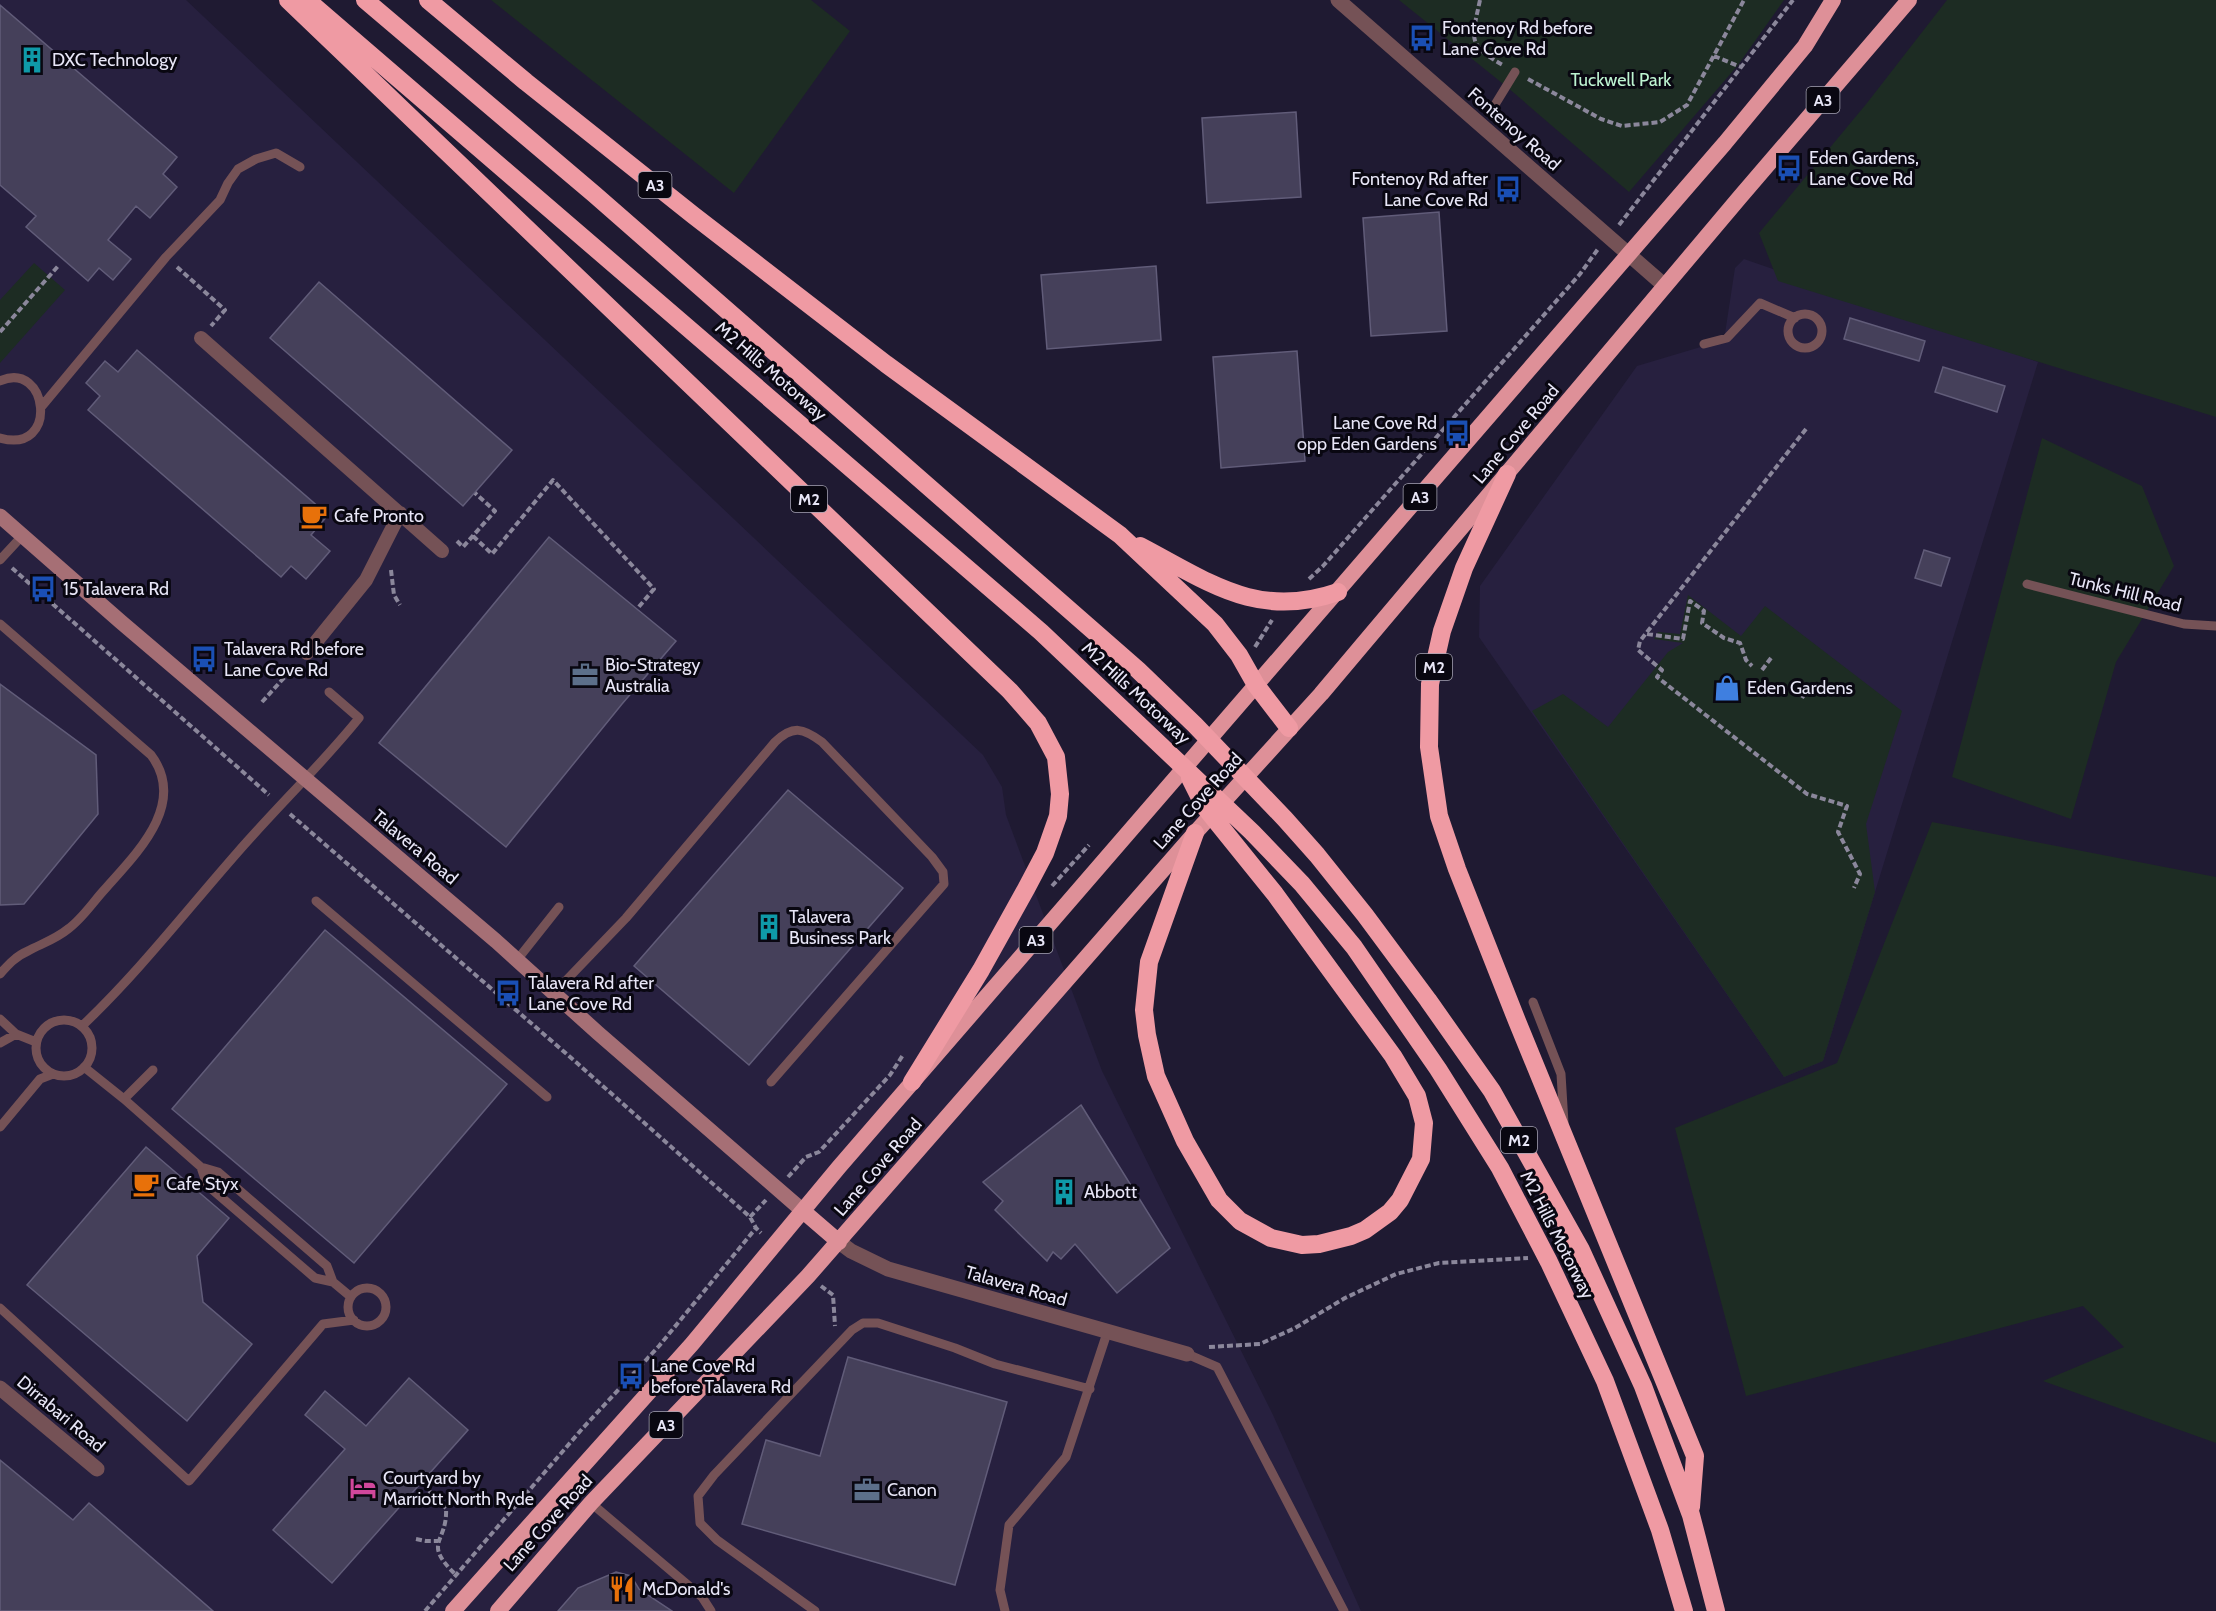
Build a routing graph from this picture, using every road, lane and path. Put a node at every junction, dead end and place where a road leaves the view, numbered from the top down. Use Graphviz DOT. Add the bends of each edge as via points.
graph roads {
  1 [pos="288,0"];
  2 [pos="307,0"];
  3 [pos="365,0"];
  4 [pos="428,0"];
  5 [pos="1338,0"];
  6 [pos="1480,0"];
  7 [pos="1744,0"];
  8 [pos="1793,0"];
  9 [pos="1833,0"];
  10 [pos="1909,0"];
  11 [pos="1714,56"];
  12 [pos="1741,68"];
  13 [pos="1515,72"];
  14 [pos="1496,103"];
  15 [pos="300,167"];
  16 [pos="1608,237"];
  17 [pos="1629,255"];
  18 [pos="60,265"];
  19 [pos="180,270"];
  20 [pos="1665,286"];
  21 [pos="1795,318"];
  22 [pos="0,332"];
  23 [pos="201,338"];
  24 [pos="1704,344"];
  25 [pos="0,381"];
  26 [pos="42,406"];
  27 [pos="1806,429"];
  28 [pos="0,439"];
  29 [pos="1507,474"];
  30 [pos="475,493"];
  31 [pos="399,513"];
  32 [pos="0,516"];
  33 [pos="1120,535"];
  34 [pos="23,536"];
  35 [pos="473,536"];
  36 [pos="451,537"];
  37 [pos="442,550"];
  38 [pos="379,554"];
  39 [pos="1,559"];
  40 [pos="1307,580"];
  41 [pos="2027,584"];
  42 [pos="1338,592"];
  43 [pos="1284,602"];
  44 [pos="400,605"];
  45 [pos="637,609"];
  46 [pos="0,624"];
  47 [pos="2216,627"];
  48 [pos="1646,634"];
  49 [pos="307,653"];
  50 [pos="1771,658"];
  51 [pos="1244,663"];
  52 [pos="1752,666"];
  53 [pos="292,669"];
  54 [pos="1762,670"];
  55 [pos="1256,685"];
  56 [pos="1808,688"];
  57 [pos="329,692"];
  58 [pos="1802,698"];
  59 [pos="262,702"];
  60 [pos="1289,728"];
  61 [pos="1183,766"];
  62 [pos="245,774"];
  63 [pos="305,779"];
  64 [pos="304,826"];
  65 [pos="1195,833"];
  66 [pos="1854,888"];
  67 [pos="316,901"];
  68 [pos="560,907"];
  69 [pos="517,960"];
  70 [pos="0,974"];
  71 [pos="554,993"];
  72 [pos="1533,1002"];
  73 [pos="0,1019"];
  74 [pos="82,1026"];
  75 [pos="16,1034"];
  76 [pos="36,1042"];
  77 [pos="0,1043"];
  78 [pos="909,1046"];
  79 [pos="84,1067"];
  80 [pos="153,1070"];
  81 [pos="52,1074"];
  82 [pos="771,1082"];
  83 [pos="912,1082"];
  84 [pos="547,1097"];
  85 [pos="124,1099"];
  86 [pos="0,1127"];
  87 [pos="1565,1140"];
  88 [pos="201,1167"];
  89 [pos="777,1188"];
  90 [pos="803,1211"];
  91 [pos="750,1216"];
  92 [pos="839,1242"];
  93 [pos="1549,1262"];
  94 [pos="333,1282"];
  95 [pos="833,1295"];
  96 [pos="351,1297"];
  97 [pos="0,1308"];
  98 [pos="354,1320"];
  99 [pos="835,1328"];
  100 [pos="1107,1333"];
  101 [pos="1187,1354"];
  102 [pos="0,1388"];
  103 [pos="1090,1389"];
  104 [pos="97,1469"];
  105 [pos="429,1491"];
  106 [pos="591,1503"];
  107 [pos="1691,1515"];
  108 [pos="416,1539"];
  109 [pos="438,1541"];
  110 [pos="456,1575"];
  111 [pos="425,1611"];
  112 [pos="453,1611"];
  113 [pos="498,1611"];
  114 [pos="711,1611"];
  115 [pos="815,1611"];
  116 [pos="1005,1611"];
  117 [pos="1344,1611"];
  118 [pos="1684,1611"];
  119 [pos="1716,1611"];
  1 -- 83 [label="highway, M2" via="1010,692 1044,733 1056,757 1060,780 1060,805 1051,838 981,970"];
  2 -- 61 [label="highway, M2 Hills Motorway / M2" via="1041,633"];
  3 -- 107 [label="highway, M2 Hills Motorway / M2" via="594,194 1138,670 1317,855 1428,1000 1497,1101 1581,1250 1644,1386"];
  4 -- 33 [label="highway, A3" via="720,236 886,364"];
  5 -- 16 [label="street, Fontenoy Road"];
  6 -- 13 [label="path" via="1474,31 1476,47"];
  7 -- 11 [label="path"];
  8 -- 12 [label="path"];
  9 -- 17 [label="highway, Lane Cove Road / A3" via="1805,46"];
  10 -- 20 [label="highway, Lane Cove Road / A3"];
  11 -- 12 [label="path"];
  11 -- 13 [label="path" via="1687,105 1660,122 1623,126 1601,119"];
  12 -- 16 [label="path"];
  13 -- 14 [label="lane"];
  15 -- 26 [label="lane" via="276,153 238,169 220,200 166,257"];
  16 -- 17 [label="street, Fontenoy Road"];
  16 -- 40 [label="path" via="1572,283"];
  17 -- 20 [label="street, Fontenoy Road"];
  17 -- 42 [label="highway, Lane Cove Road / A3"];
  18 -- 22 [label="path"];
  19 -- 23 [label="path" via="225,310"];
  20 -- 29 [label="highway, Lane Cove Road / A3"];
  21 -- 24 [label="lane" via="1760,303 1727,338"];
  23 -- 31 [label="street"];
  25 -- 26 [label="lane" via="16,378 26,382 37,392"];
  26 -- 28 [label="lane" via="40,420 32,432 18,440"];
  27 -- 48 [label="path"];
  29 -- 60 [label="highway, Lane Cove Road / A3"];
  29 -- 87 [label="highway, M2" via="1464,568 1442,631 1430,684 1429,747 1439,816 1457,869"];
  30 -- 35 [label="path" via="495,511"];
  31 -- 37 [label="street"];
  31 -- 38 [label="street"];
  32 -- 34 [label="main road, Talavera Road"];
  33 -- 43 [label="highway, A3" via="1227,591 1255,600"];
  33 -- 51 [label="highway, A3" via="1201,609"];
  34 -- 39 [label="lane"];
  34 -- 63 [label="main road, Talavera Road"];
  35 -- 36 [label="path" via="463,547"];
  35 -- 45 [label="path" via="492,554 554,480 654,589"];
  38 -- 44 [label="path" via="391,566 394,595"];
  38 -- 49 [label="street" via="366,580"];
  39 -- 62 [label="path"];
  41 -- 47 [label="lane, Tunks Hill Road" via="2184,624"];
  42 -- 43 [label="highway, A3"];
  42 -- 55 [label="highway, Lane Cove Road / A3"];
  43 -- 51 [label="path"];
  46 -- 70 [label="lane" via="151,755 160,766 164,794 153,831 139,851 69,929 26,951"];
  48 -- 52 [label="path" via="1683,639 1690,600 1704,611 1702,623 1724,638 1740,643"];
  48 -- 66 [label="path" via="1638,650 1662,670 1657,677 1807,794 1847,806 1838,832 1860,874"];
  50 -- 54 [label="path"];
  51 -- 55 [label="highway, A3"];
  53 -- 59 [label="path"];
  55 -- 60 [label="highway, A3"];
  55 -- 83 [label="highway, Lane Cove Road / A3"];
  56 -- 58 [label="path"];
  57 -- 63 [label="lane" via="359,718"];
  60 -- 65 [label="highway, Lane Cove Road / A3"];
  61 -- 65 [label="highway, M2" via="1204,806 1275,894 1394,1056 1417,1096 1424,1123 1420,1159 1390,1212 1351,1236 1302,1245 1271,1238 1240,1221 1219,1200 1185,1141 1156,1076 1144,1010 1149,962"];
  61 -- 93 [label="highway, M2 Hills Motorway / M2" via="1302,884 1354,947 1500,1168"];
  63 -- 69 [label="main road, Talavera Road"];
  63 -- 74 [label="lane" via="115,994"];
  64 -- 91 [label="path"];
  65 -- 92 [label="highway, Lane Cove Road / A3"];
  67 -- 84 [label="lane"];
  68 -- 69 [label="lane"];
  69 -- 71 [label="main road, Talavera Road"];
  71 -- 82 [label="lane" via="626,918 775,742 795,730 809,732 932,857 943,872 944,884"];
  71 -- 89 [label="main road, Talavera Road"];
  72 -- 87 [label="lane" via="1561,1074"];
  73 -- 75 [label="lane"];
  74 -- 76 [label="lane" via="54,1021 41,1031"];
  74 -- 79 [label="lane" via="92,1047"];
  75 -- 76 [label="lane"];
  75 -- 77 [label="lane"];
  76 -- 81 [label="lane" via="36,1055"];
  78 -- 89 [label="path" via="890,1075 827,1144 806,1156"];
  79 -- 81 [label="lane" via="66,1076"];
  79 -- 85 [label="lane"];
  80 -- 85 [label="lane"];
  81 -- 86 [label="lane" via="40,1079"];
  83 -- 90 [label="highway, Lane Cove Road / A3"];
  85 -- 88 [label="lane"];
  87 -- 107 [label="highway, M2" via="1695,1456"];
  88 -- 94 [label="lane" via="218,1172 327,1266"];
  88 -- 94 [label="lane" via="207,1185 315,1278"];
  89 -- 90 [label="main road, Talavera Road"];
  89 -- 91 [label="path"];
  90 -- 92 [label="highway"];
  90 -- 112 [label="highway, Lane Cove Road / A3" via="692,1344"];
  91 -- 110 [label="path" via="756,1228 667,1337"];
  92 -- 100 [label="street, Talavera Road" via="888,1269"];
  92 -- 106 [label="highway, Lane Cove Road / A3"];
  93 -- 101 [label="path" via="1505,1258 1428,1265 1396,1274 1260,1344 1214,1346"];
  93 -- 118 [label="highway, M2 Hills Motorway / M2" via="1605,1381 1660,1530"];
  94 -- 96 [label="lane"];
  95 -- 99 [label="path"];
  96 -- 98 [label="lane" via="349,1311"];
  96 -- 98 [label="lane" via="359,1290 372,1288 383,1296 387,1307 378,1323 365,1326"];
  97 -- 98 [label="lane" via="189,1481 323,1324"];
  100 -- 101 [label="street, Talavera Road"];
  100 -- 103 [label="lane"];
  101 -- 117 [label="lane" via="1217,1367"];
  102 -- 104 [label="street, Dirrabari Road"];
  103 -- 115 [label="lane" via="995,1364 878,1323 863,1323 852,1330 698,1496 700,1523 717,1540"];
  103 -- 116 [label="lane" via="1066,1457 1009,1525 1000,1590"];
  105 -- 109 [label="path" via="446,1508"];
  106 -- 113 [label="highway, Lane Cove Road / A3"];
  106 -- 114 [label="lane" via="702,1597"];
  107 -- 119 [label="highway, M2 Hills Motorway / M2"];
  108 -- 109 [label="path"];
  109 -- 110 [label="path" via="442,1561"];
  110 -- 111 [label="path"];
}
